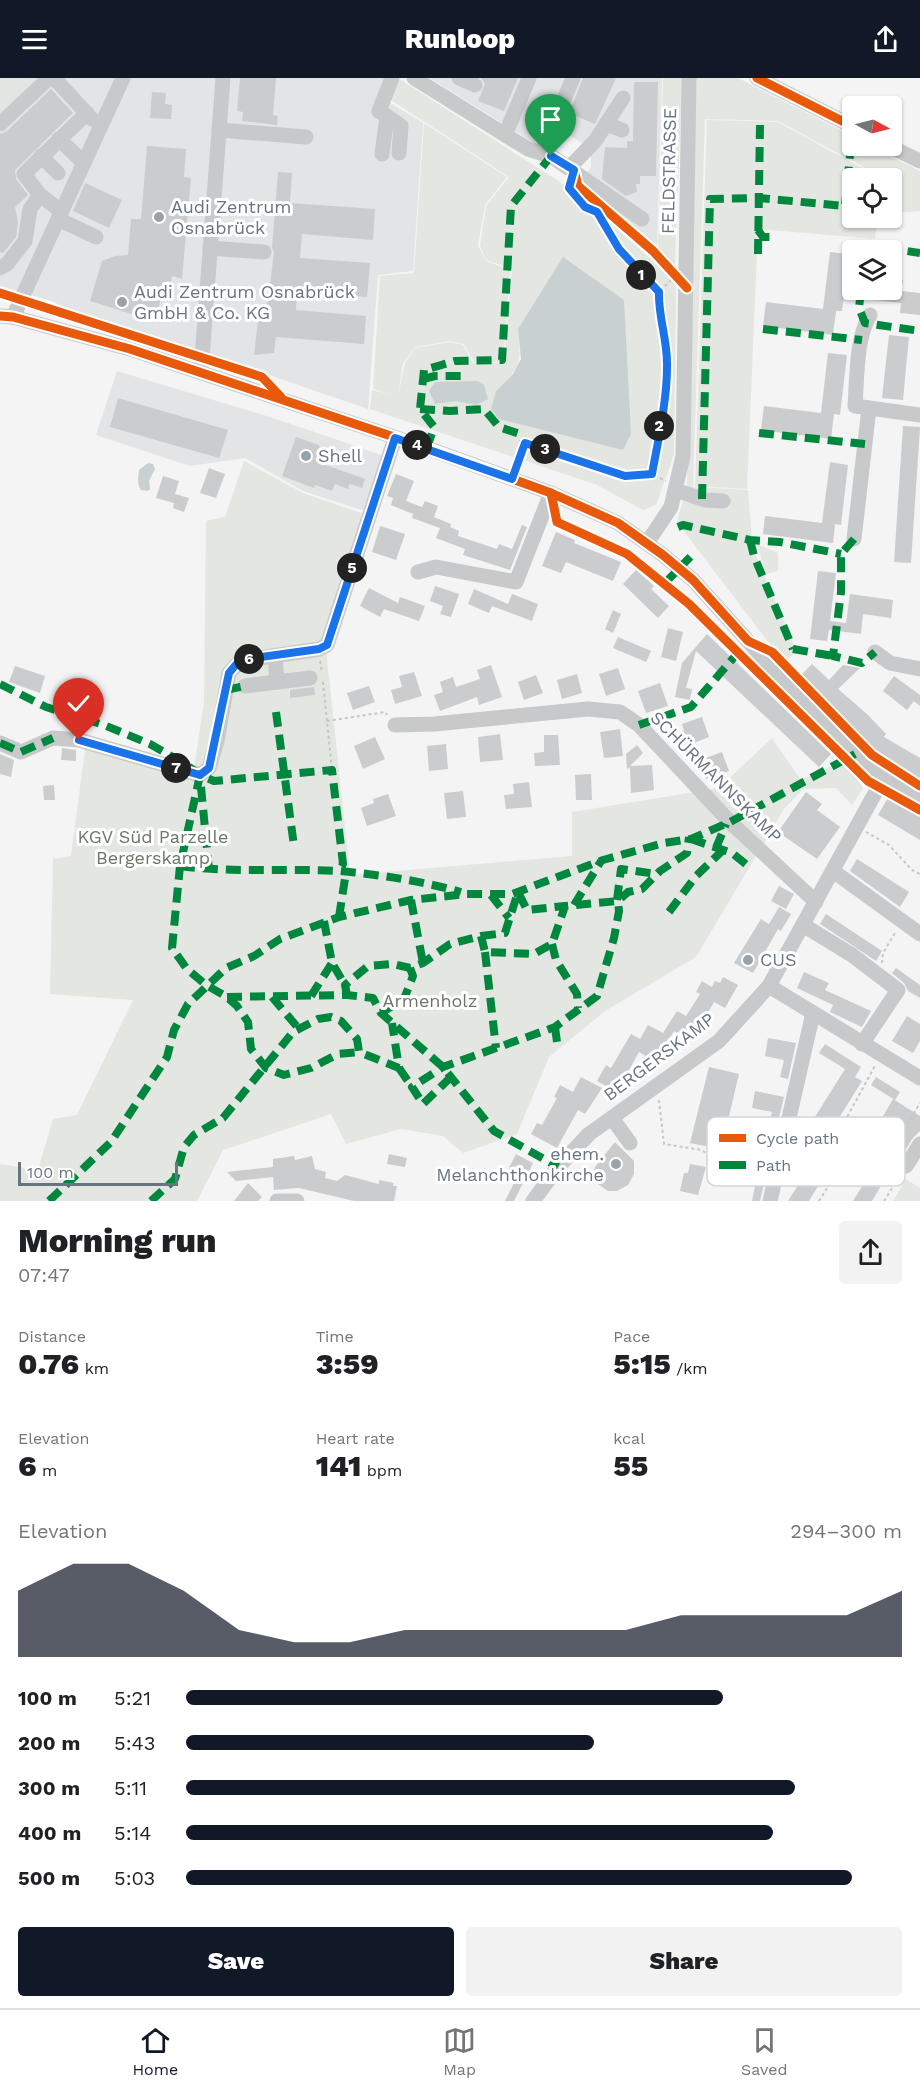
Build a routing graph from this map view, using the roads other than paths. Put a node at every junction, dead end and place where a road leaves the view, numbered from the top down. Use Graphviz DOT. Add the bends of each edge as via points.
graph roads {
  1 [pos="49,78"];
  2 [pos="54,78"];
  3 [pos="123,78"];
  4 [pos="223,78"];
  5 [pos="392,78"];
  6 [pos="459,78"];
  7 [pos="529,78"];
  8 [pos="573,78"];
  9 [pos="689,78"];
  10 [pos="757,78"];
  11 [pos="424,81"];
  12 [pos="476,85"];
  13 [pos="623,98"];
  14 [pos="87,113"];
  15 [pos="387,116"];
  16 [pos="842,121"];
  17 [pos="0,124"];
  18 [pos="606,124"];
  19 [pos="100,128"];
  20 [pos="219,130"];
  21 [pos="622,130"];
  22 [pos="505,135"];
  23 [pos="306,137"];
  24 [pos="59,139"];
  25 [pos="902,152"];
  26 [pos="399,153"];
  27 [pos="541,153"];
  28 [pos="382,154"];
  29 [pos="41,156"];
  30 [pos="920,161"];
  31 [pos="84,163"];
  32 [pos="572,169"];
  33 [pos="57,173"];
  34 [pos="40,195"];
  35 [pos="59,215"];
  36 [pos="642,219"];
  37 [pos="96,237"];
  38 [pos="210,248"];
  39 [pos="264,252"];
  40 [pos="0,268"];
  41 [pos="0,308"];
  42 [pos="870,315"];
  43 [pos="6,317"];
  44 [pos="201,371"];
  45 [pos="862,407"];
  46 [pos="920,415"];
  47 [pos="395,438"];
  48 [pos="676,490"];
  49 [pos="551,494"];
  50 [pos="723,501"];
  51 [pos="854,539"];
  52 [pos="647,543"];
  53 [pos="418,572"];
  54 [pos="875,652"];
  55 [pos="275,655"];
  56 [pos="920,669"];
  57 [pos="309,678"];
  58 [pos="277,682"];
  59 [pos="246,686"];
  60 [pos="395,725"];
  61 [pos="0,743"];
  62 [pos="884,777"];
  63 [pos="920,799"];
  64 [pos="833,871"];
  65 [pos="816,902"];
  66 [pos="803,924"];
  67 [pos="920,934"];
  68 [pos="770,986"];
  69 [pos="813,1013"];
  70 [pos="862,1044"];
  71 [pos="920,1078"];
  72 [pos="789,1117"];
  73 [pos="612,1118"];
  74 [pos="630,1143"];
  75 [pos="920,1144"];
  76 [pos="906,1166"];
  77 [pos="773,1186"];
  78 [pos="277,1201"];
  79 [pos="297,1201"];
  80 [pos="533,1201"];
  81 [pos="770,1201"];
  1 -- 17 [label="street"];
  2 -- 14 [label="street"];
  3 -- 19 [label="street"];
  4 -- 20 [label="street"];
  5 -- 15 [label="street" via="379,111"];
  6 -- 12 [label="street"];
  7 -- 22 [label="street"];
  8 -- 27 [label="street"];
  9 -- 48 [label="street, FELDSTRASSE" via="683,456"];
  10 -- 16 [label="street"];
  11 -- 22 [label="street"];
  13 -- 18 [label="street"];
  14 -- 19 [label="street"];
  14 -- 24 [label="street"];
  15 -- 26 [label="street" via="401,126"];
  15 -- 28 [label="street"];
  18 -- 21 [label="street"];
  18 -- 32 [label="street"];
  19 -- 31 [label="street"];
  20 -- 23 [label="street"];
  20 -- 38 [label="street"];
  22 -- 27 [label="street"];
  24 -- 29 [label="street"];
  24 -- 31 [label="street"];
  25 -- 30 [label="street"];
  27 -- 32 [label="street"];
  29 -- 33 [label="street"];
  29 -- 34 [label="street" via="24,174"];
  31 -- 35 [label="street"];
  32 -- 36 [label="street"];
  34 -- 35 [label="street"];
  34 -- 40 [label="street" via="30,209 25,240"];
  35 -- 37 [label="street"];
  35 -- 43 [label="street"];
  38 -- 39 [label="street"];
  38 -- 44 [label="street"];
  41 -- 43 [label="street"];
  42 -- 45 [label="street" via="862,340"];
  43 -- 44 [label="street"];
  44 -- 47 [label="street"];
  45 -- 46 [label="street"];
  45 -- 51 [label="street"];
  47 -- 49 [label="street"];
  47 -- 55 [label="street" via="327,645"];
  48 -- 50 [label="street" via="705,500"];
  48 -- 52 [label="street, FELDSTRASSE" via="671,507"];
  49 -- 52 [label="street" via="608,518"];
  49 -- 53 [label="street" via="516,582 436,567"];
  52 -- 62 [label="street" via="693,580 855,754"];
  54 -- 56 [label="street" via="890,663"];
  55 -- 58 [label="street"];
  55 -- 61 [label="street" via="240,660 229,673 209,768 200,775 79,740 53,738 21,752"];
  57 -- 58 [label="street"];
  58 -- 59 [label="street"];
  60 -- 65 [label="street, SCHÜRMANNSKAMP" via="588,709 620,712 639,725 730,822"];
  62 -- 63 [label="street"];
  62 -- 64 [label="street, BERGERSKAMP"];
  64 -- 65 [label="street, BERGERSKAMP"];
  64 -- 67 [label="street"];
  65 -- 66 [label="street, BERGERSKAMP"];
  66 -- 68 [label="street, BERGERSKAMP"];
  66 -- 70 [label="street" via="898,990"];
  68 -- 69 [label="street"];
  68 -- 73 [label="street, BERGERSKAMP" via="719,1041"];
  69 -- 70 [label="street"];
  69 -- 72 [label="street"];
  70 -- 71 [label="street"];
  73 -- 74 [label="street"];
  73 -- 80 [label="street, BERGERSKAMP" via="581,1142"];
  75 -- 76 [label="street"];
  77 -- 81 [label="street"];
  78 -- 79 [label="street"];
}
